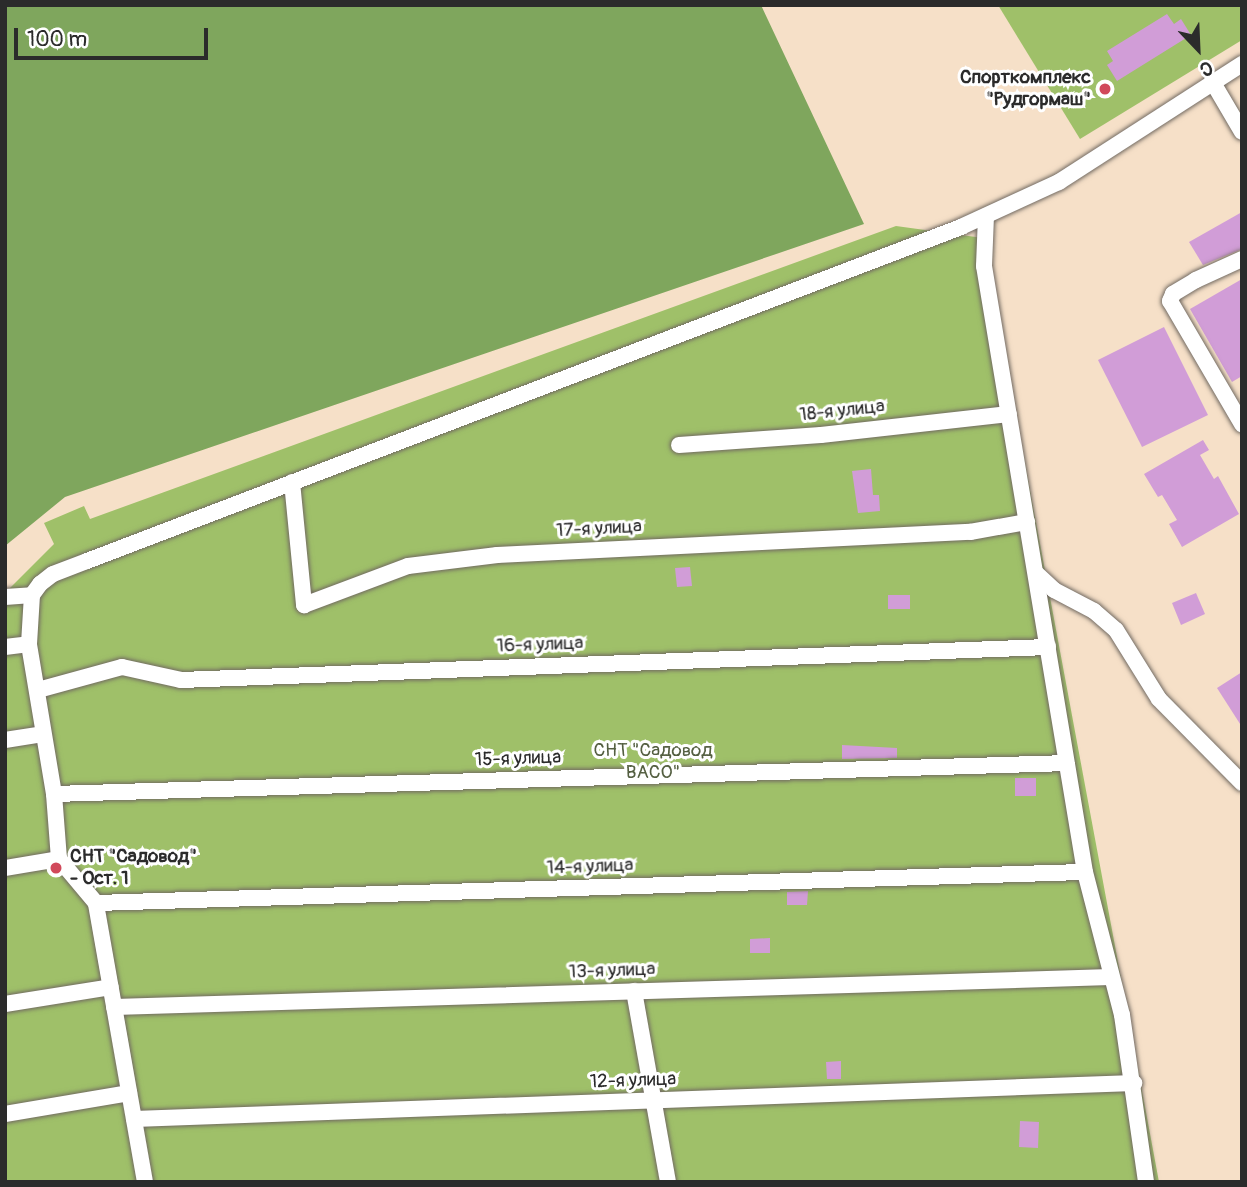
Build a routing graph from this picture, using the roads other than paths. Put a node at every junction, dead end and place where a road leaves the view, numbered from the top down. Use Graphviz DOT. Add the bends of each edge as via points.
graph roads {
  1 [pos="1242,64"];
  2 [pos="1212,81"];
  3 [pos="1242,132"];
  4 [pos="986,215"];
  5 [pos="1242,259"];
  6 [pos="1009,414"];
  7 [pos="1242,424"];
  8 [pos="679,445"];
  9 [pos="292,482"];
  10 [pos="1027,522"];
  11 [pos="1035,573"];
  12 [pos="32,595"];
  13 [pos="5,597"];
  14 [pos="29,644"];
  15 [pos="5,647"];
  16 [pos="1048,647"];
  17 [pos="38,690"];
  18 [pos="44,734"];
  19 [pos="5,740"];
  20 [pos="1067,763"];
  21 [pos="1242,783"];
  22 [pos="54,794"];
  23 [pos="59,859"];
  24 [pos="5,867"];
  25 [pos="1085,872"];
  26 [pos="96,903"];
  27 [pos="1111,977"];
  28 [pos="111,987"];
  29 [pos="634,991"];
  30 [pos="5,1004"];
  31 [pos="114,1007"];
  32 [pos="1134,1083"];
  33 [pos="129,1093"];
  34 [pos="652,1102"];
  35 [pos="5,1114"];
  36 [pos="134,1119"];
  37 [pos="145,1182"];
  38 [pos="668,1182"];
  39 [pos="1146,1182"];
  1 -- 2 [label="street"];
  2 -- 3 [label="street"];
  2 -- 4 [label="street" via="1059,182"];
  4 -- 6 [label="street" via="985,266"];
  4 -- 9 [label="street"];
  5 -- 7 [label="street" via="1196,280 1172,294 1170,301"];
  6 -- 8 [label="street, 18-я улица"];
  6 -- 10 [label="street"];
  9 -- 10 [label="street, 17-я улица" via="304,605 408,566 497,555 970,532"];
  9 -- 12 [label="street" via="53,574"];
  10 -- 11 [label="street"];
  11 -- 16 [label="street"];
  11 -- 21 [label="street" via="1116,630 1159,699"];
  12 -- 13 [label="street"];
  12 -- 14 [label="street"];
  14 -- 15 [label="street"];
  14 -- 17 [label="street"];
  16 -- 17 [label="street, 16-я улица" via="181,680 122,667"];
  16 -- 20 [label="street"];
  17 -- 18 [label="street"];
  18 -- 19 [label="street"];
  18 -- 22 [label="street"];
  20 -- 22 [label="street, 15-я улица"];
  20 -- 25 [label="street"];
  22 -- 23 [label="street"];
  23 -- 24 [label="street"];
  23 -- 26 [label="street"];
  25 -- 26 [label="street, 14-я улица"];
  25 -- 27 [label="street"];
  26 -- 28 [label="street"];
  27 -- 29 [label="street, 13-я улица"];
  27 -- 32 [label="street"];
  28 -- 30 [label="street"];
  28 -- 31 [label="street"];
  29 -- 31 [label="street, 13-я улица"];
  29 -- 34 [label="street"];
  31 -- 33 [label="street"];
  32 -- 34 [label="street, 12-я улица"];
  32 -- 39 [label="street"];
  33 -- 35 [label="street"];
  33 -- 36 [label="street"];
  34 -- 36 [label="street, 12-я улица"];
  34 -- 38 [label="street"];
  36 -- 37 [label="street"];
}
